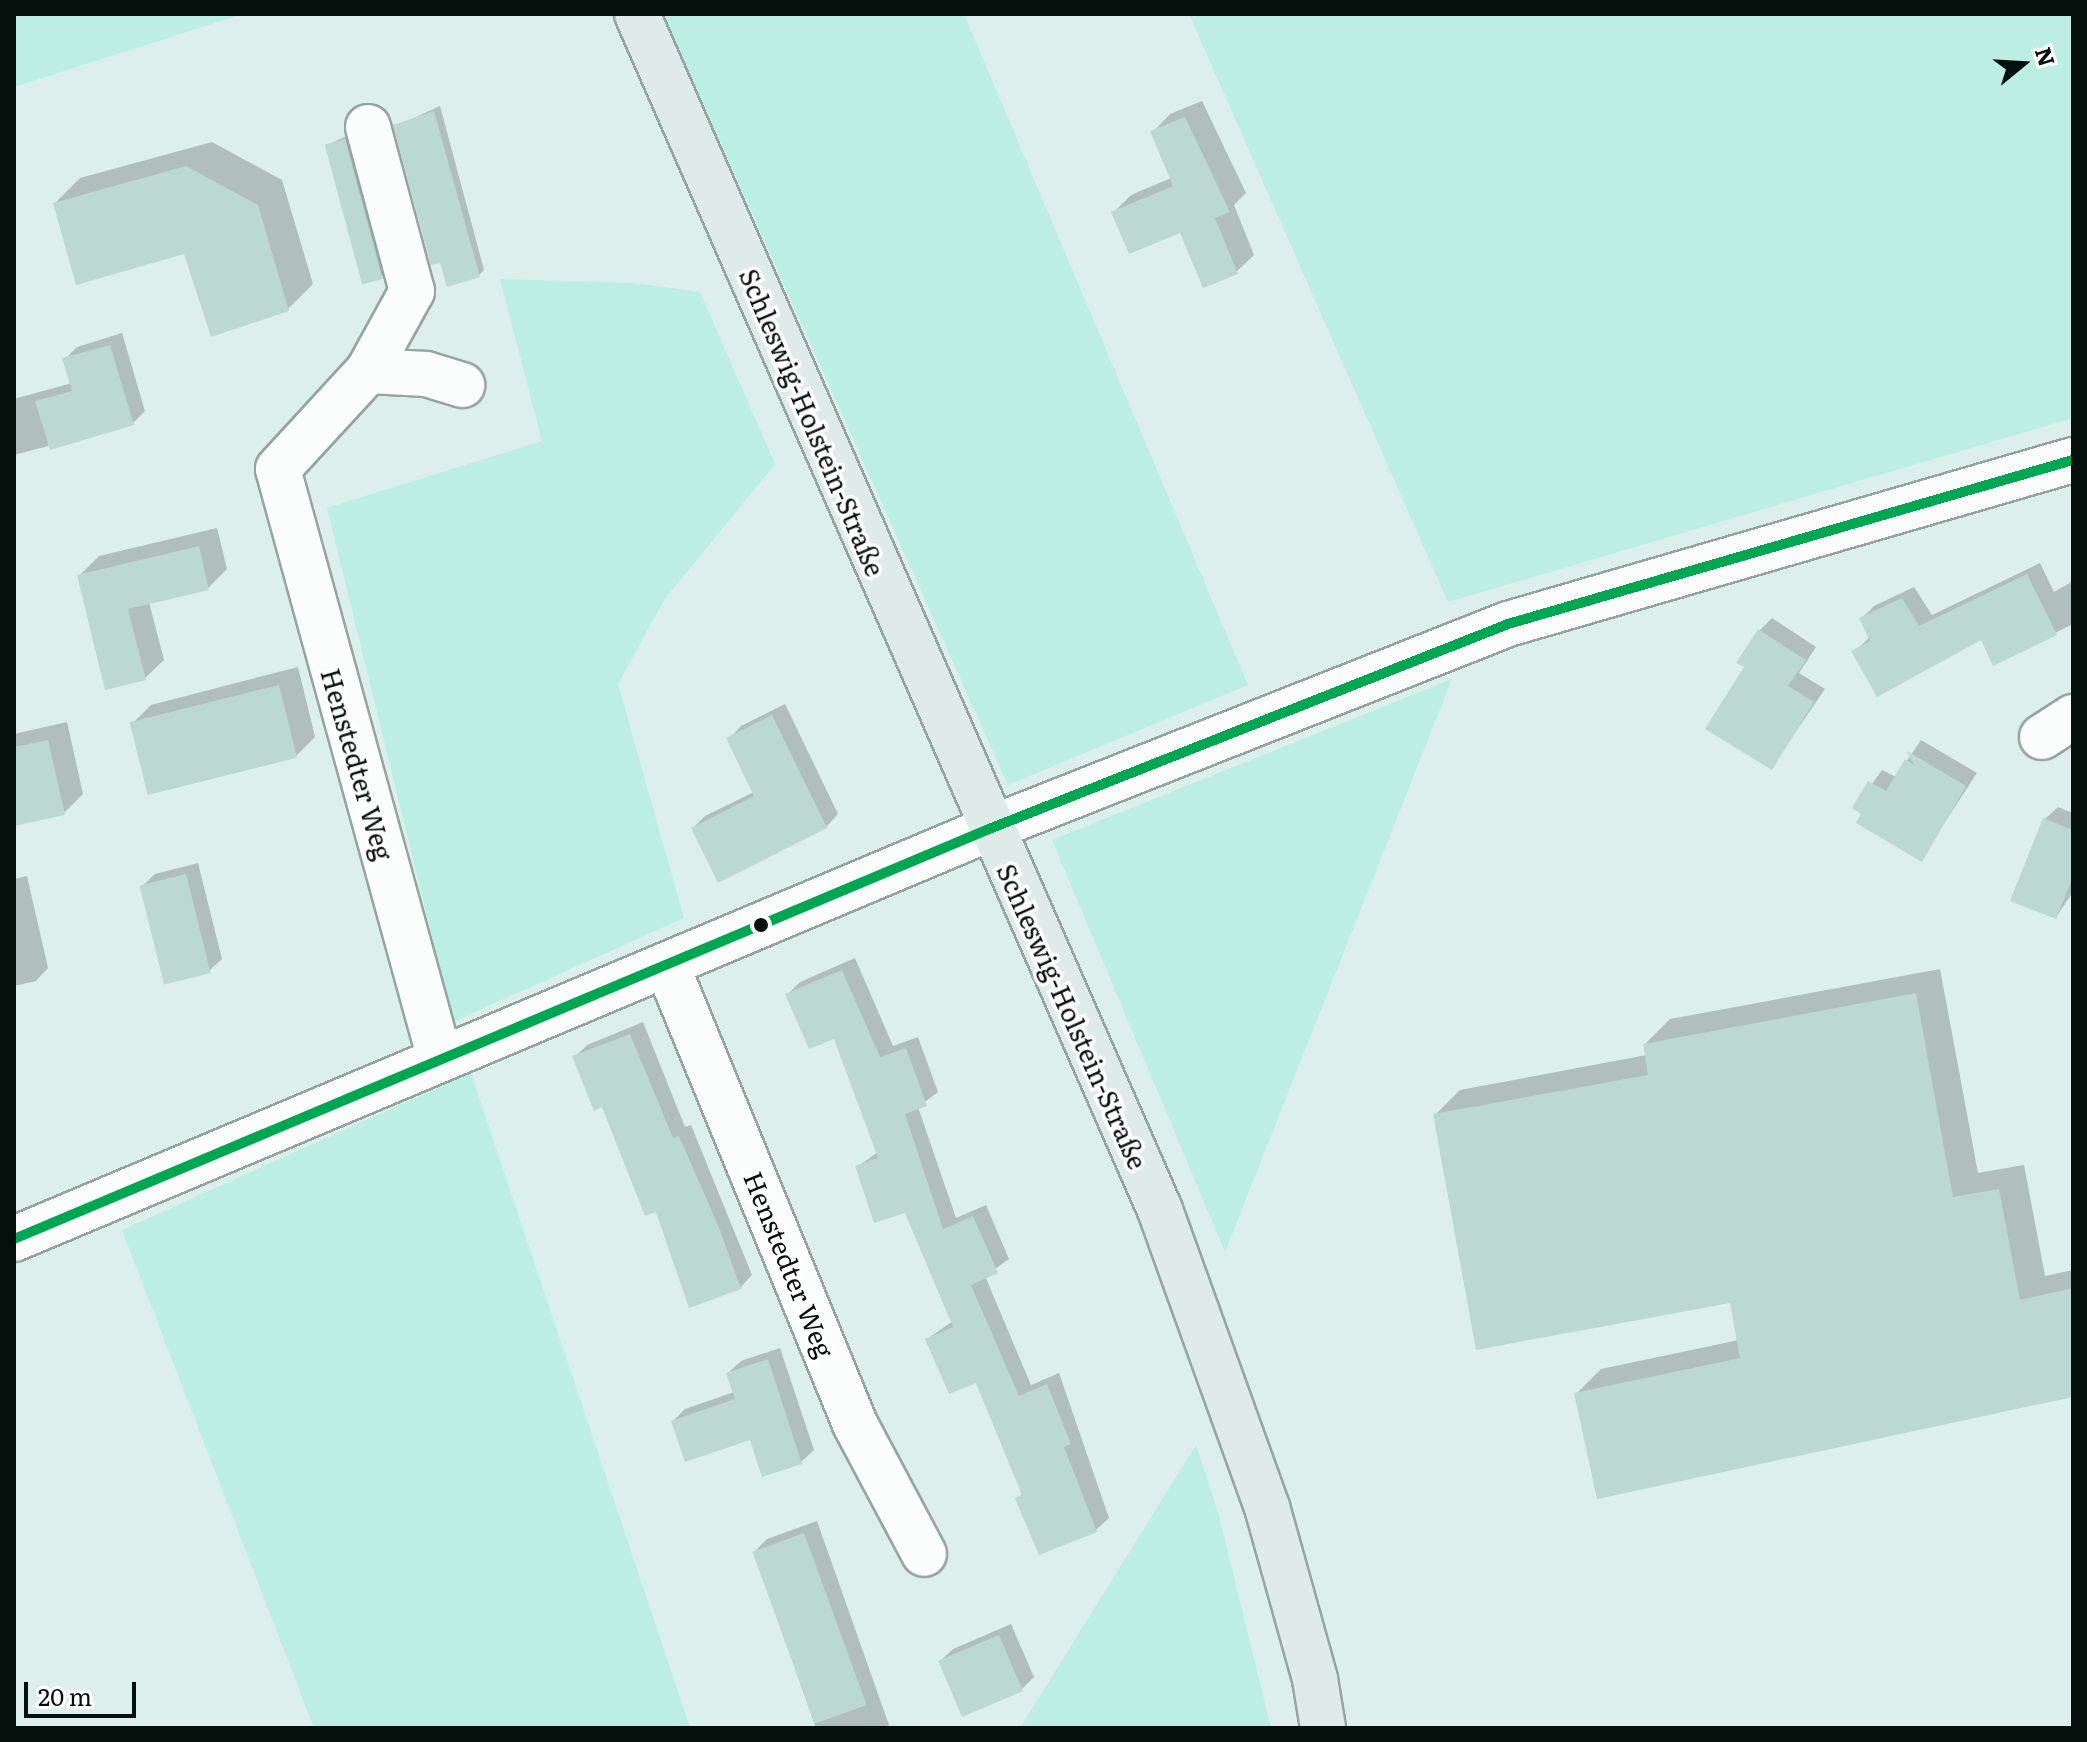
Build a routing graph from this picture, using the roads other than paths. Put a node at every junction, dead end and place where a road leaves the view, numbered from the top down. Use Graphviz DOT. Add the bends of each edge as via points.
graph roads {
  1 [pos="637,14"];
  2 [pos="368,127"];
  3 [pos="368,371"];
  4 [pos="462,385"];
  5 [pos="2073,460"];
  6 [pos="989,829"];
  7 [pos="668,968"];
  8 [pos="440,1059"];
  9 [pos="14,1239"];
  10 [pos="924,1554"];
  11 [pos="1323,1728"];
  1 -- 6 [label="main road, Schleswig-Holstein-Straße"];
  2 -- 3 [label="street" via="412,291"];
  3 -- 4 [label="street" via="426,374"];
  3 -- 8 [label="street, Henstedter Weg" via="278,469"];
  5 -- 6 [label="street" via="1508,624"];
  6 -- 7 [label="street"];
  6 -- 11 [label="main road, Schleswig-Holstein-Straße" via="1160,1210 1267,1507 1315,1679"];
  7 -- 8 [label="street"];
  7 -- 10 [label="street, Henstedter Weg" via="855,1424"];
  8 -- 9 [label="street"];
}
